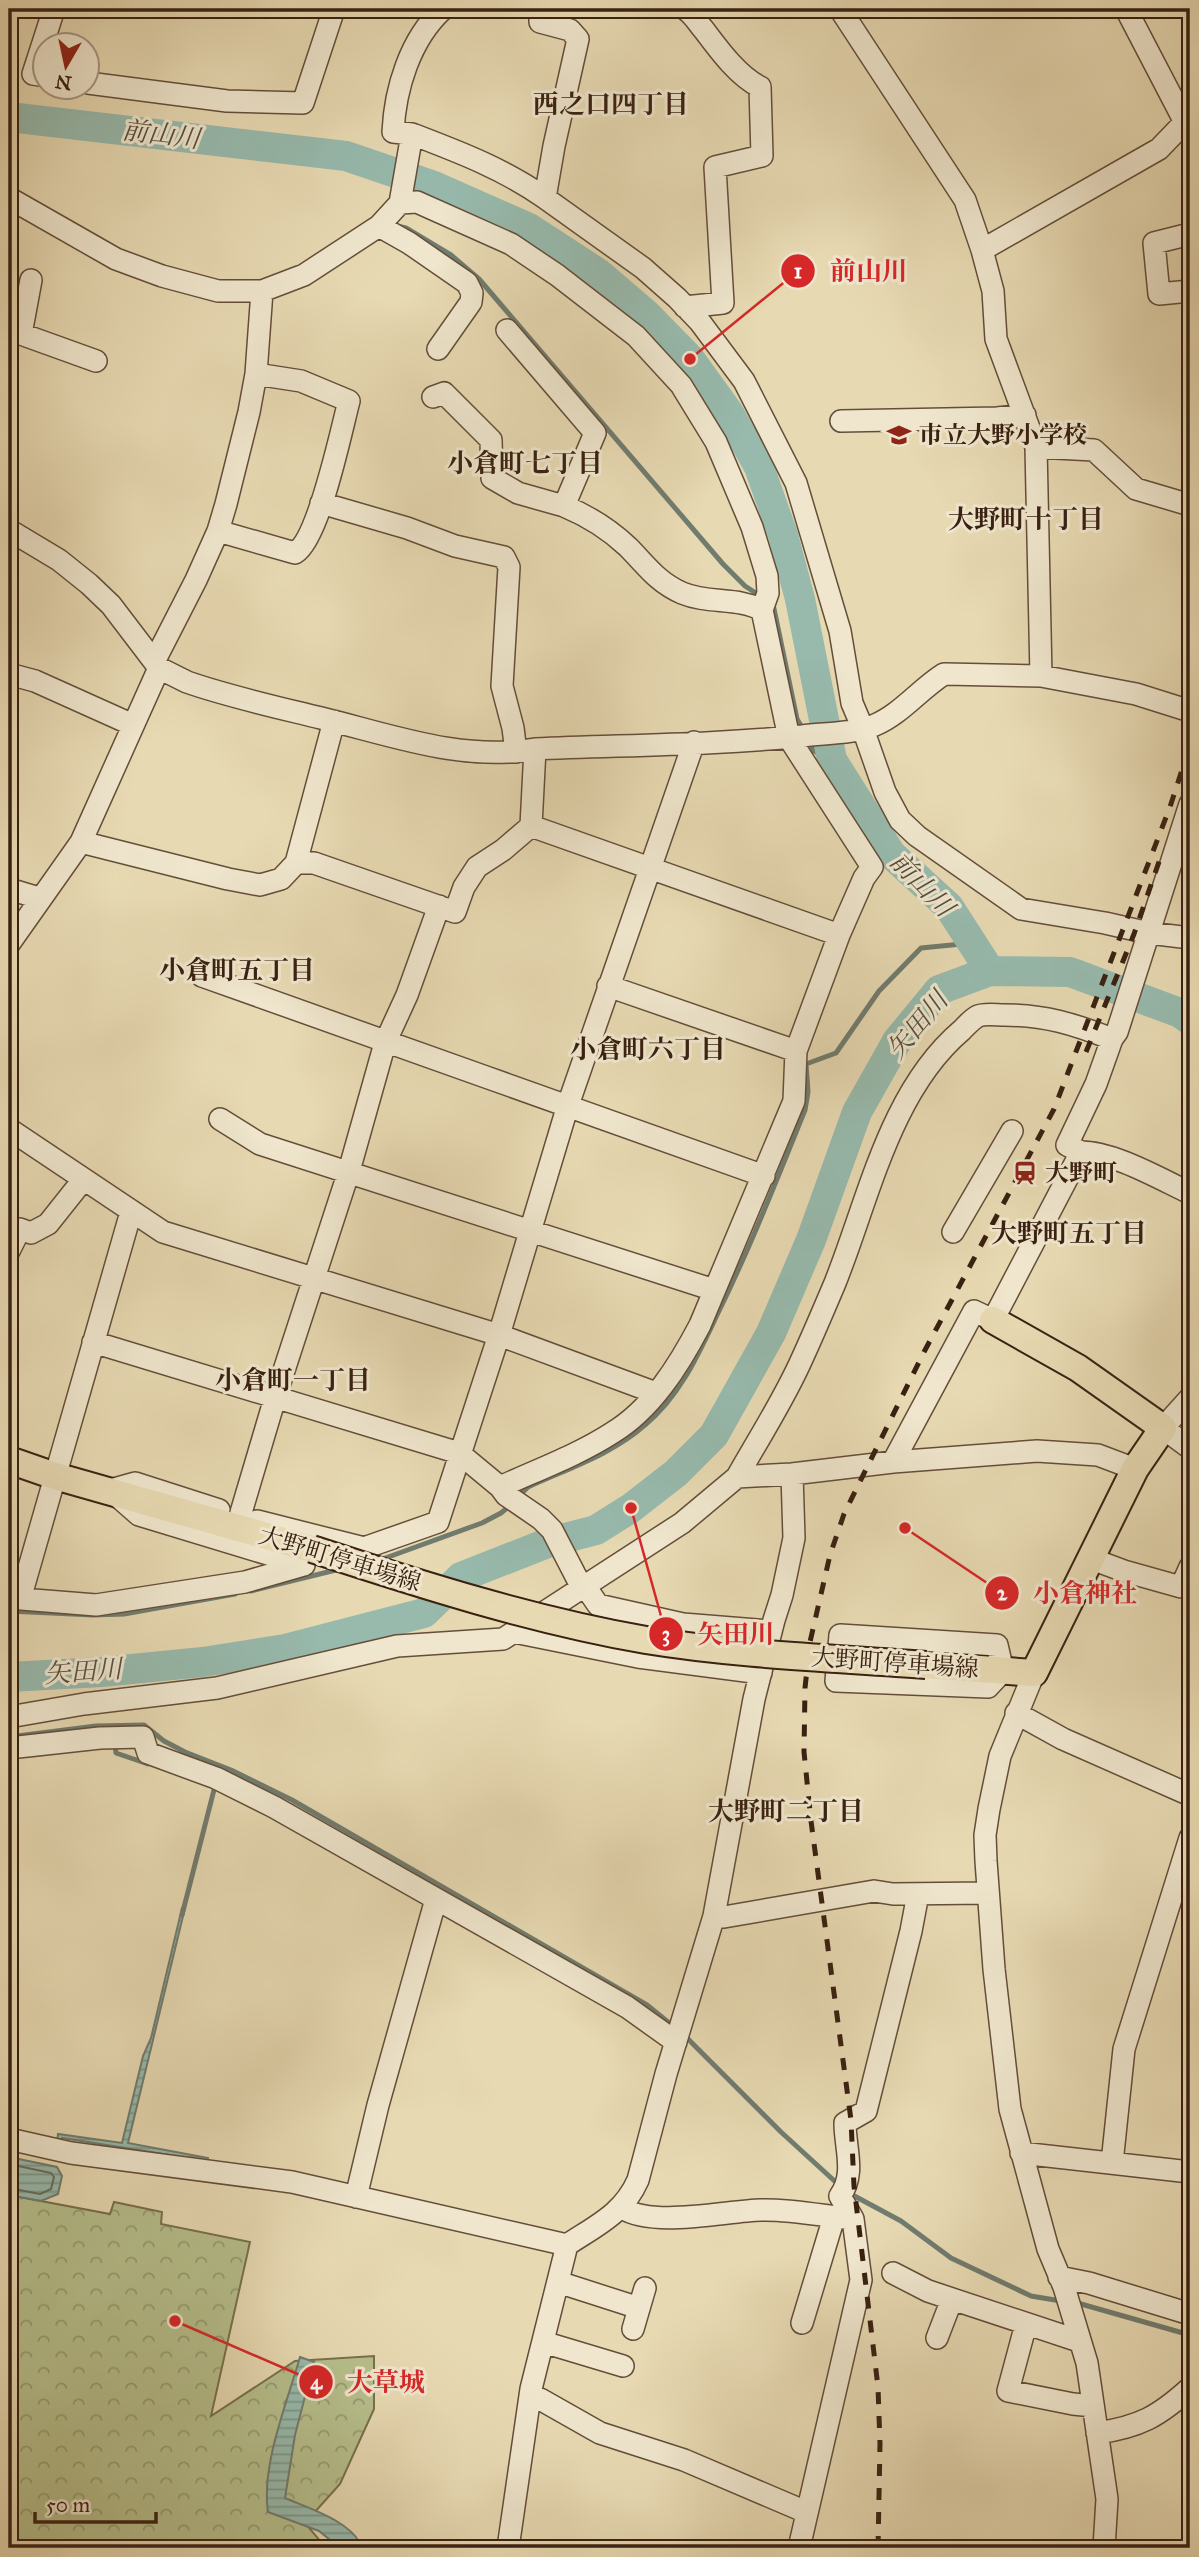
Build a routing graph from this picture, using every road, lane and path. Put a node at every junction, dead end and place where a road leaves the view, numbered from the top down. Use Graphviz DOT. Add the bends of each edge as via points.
graph roads {
  1 [pos="54,9"];
  2 [pos="334,9"];
  3 [pos="443,9"];
  4 [pos="540,9"];
  5 [pos="685,9"];
  6 [pos="841,9"];
  7 [pos="1126,9"];
  8 [pos="47,32"];
  9 [pos="102,85"];
  10 [pos="1187,127"];
  11 [pos="410,141"];
  12 [pos="9,198"];
  13 [pos="545,198"];
  14 [pos="401,200"];
  15 [pos="379,226"];
  16 [pos="1190,234"];
  17 [pos="982,250"];
  18 [pos="31,280"];
  19 [pos="262,291"];
  20 [pos="1190,291"];
  21 [pos="685,307"];
  22 [pos="507,330"];
  23 [pos="438,349"];
  24 [pos="96,360"];
  25 [pos="256,374"];
  26 [pos="433,397"];
  27 [pos="1024,415"];
  28 [pos="841,421"];
  29 [pos="1036,447"];
  30 [pos="321,503"];
  31 [pos="1190,505"];
  32 [pos="564,506"];
  33 [pos="9,530"];
  34 [pos="218,531"];
  35 [pos="762,610"];
  36 [pos="157,664"];
  37 [pos="9,674"];
  38 [pos="1041,676"];
  39 [pos="1190,711"];
  40 [pos="334,721"];
  41 [pos="133,725"];
  42 [pos="860,730"];
  43 [pos="793,737"];
  44 [pos="694,742"];
  45 [pos="526,751"];
  46 [pos="1190,804"];
  47 [pos="531,826"];
  48 [pos="81,842"];
  49 [pos="296,863"];
  50 [pos="651,867"];
  51 [pos="9,889"];
  52 [pos="39,898"];
  53 [pos="439,906"];
  54 [pos="1149,933"];
  55 [pos="839,935"];
  56 [pos="1190,938"];
  57 [pos="9,944"];
  58 [pos="202,975"];
  59 [pos="608,986"];
  60 [pos="1112,1039"];
  61 [pos="385,1043"];
  62 [pos="796,1051"];
  63 [pos="568,1105"];
  64 [pos="220,1119"];
  65 [pos="9,1129"];
  66 [pos="1013,1131"];
  67 [pos="1081,1152"];
  68 [pos="349,1171"];
  69 [pos="764,1176"];
  70 [pos="83,1180"];
  71 [pos="1190,1193"];
  72 [pos="131,1212"];
  73 [pos="530,1232"];
  74 [pos="953,1232"];
  75 [pos="9,1251"];
  76 [pos="313,1279"];
  77 [pos="714,1290"];
  78 [pos="993,1320"];
  79 [pos="499,1335"];
  80 [pos="93,1342"];
  81 [pos="656,1393"];
  82 [pos="275,1398"];
  83 [pos="1190,1398"];
  84 [pos="1163,1428"];
  85 [pos="1190,1448"];
  86 [pos="459,1453"];
  87 [pos="9,1460"];
  88 [pos="893,1462"];
  89 [pos="1135,1469"];
  90 [pos="792,1474"];
  91 [pos="55,1476"];
  92 [pos="737,1476"];
  93 [pos="500,1488"];
  94 [pos="110,1490"];
  95 [pos="240,1516"];
  96 [pos="1089,1558"];
  97 [pos="1190,1567"];
  98 [pos="581,1584"];
  99 [pos="15,1599"];
  100 [pos="771,1631"];
  101 [pos="514,1632"];
  102 [pos="1003,1671"];
  103 [pos="761,1673"];
  104 [pos="1034,1673"];
  105 [pos="1016,1713"];
  106 [pos="9,1717"];
  107 [pos="9,1748"];
  108 [pos="1190,1796"];
  109 [pos="1190,1838"];
  110 [pos="988,1893"];
  111 [pos="918,1894"];
  112 [pos="436,1899"];
  113 [pos="714,1916"];
  114 [pos="678,2033"];
  115 [pos="9,2139"];
  116 [pos="1021,2152"];
  117 [pos="1112,2163"];
  118 [pos="1190,2172"];
  119 [pos="356,2197"];
  120 [pos="622,2208"];
  121 [pos="843,2218"];
  122 [pos="567,2245"];
  123 [pos="893,2273"];
  124 [pos="558,2282"];
  125 [pos="1061,2282"];
  126 [pos="952,2299"];
  127 [pos="1190,2314"];
  128 [pos="802,2323"];
  129 [pos="1026,2324"];
  130 [pos="633,2329"];
  131 [pos="1077,2332"];
  132 [pos="937,2338"];
  133 [pos="543,2342"];
  134 [pos="623,2366"];
  135 [pos="1190,2388"];
  136 [pos="530,2396"];
  137 [pos="1093,2406"];
  138 [pos="1097,2433"];
  139 [pos="806,2512"];
  140 [pos="508,2548"];
  141 [pos="799,2548"];
  142 [pos="1104,2548"];
  1 -- 8 [label="street"];
  2 -- 9 [label="street" via="303,103 227,101"];
  3 -- 11 [label="street" via="428,23 407,64 395,108 393,132"];
  4 -- 13 [label="street" via="540,22 570,30 578,39"];
  5 -- 21 [label="street" via="748,80 760,86 762,156 715,167 723,303"];
  6 -- 17 [label="street" via="965,200"];
  7 -- 10 [label="street"];
  10 -- 17 [label="street" via="1159,149"];
  11 -- 13 [label="street" via="460,152 518,179"];
  11 -- 14 [label="street"];
  12 -- 19 [label="street" via="122,261 162,276 218,290"];
  13 -- 21 [label="street" via="643,268"];
  14 -- 15 [label="street"];
  14 -- 35 [label="street" via="417,202 511,244 636,336 681,385 716,442 752,527 767,576"];
  15 -- 19 [label="street" via="304,275"];
  15 -- 23 [label="street" via="467,283 472,293 471,302"];
  16 -- 20 [label="street" via="1154,243 1159,294"];
  17 -- 27 [label="street" via="993,291 996,339"];
  18 -- 24 [label="street" via="21,334"];
  19 -- 25 [label="street"];
  21 -- 42 [label="street" via="744,381 796,483 840,631"];
  22 -- 32 [label="street" via="595,433"];
  25 -- 30 [label="street" via="301,381 349,401"];
  25 -- 34 [label="street"];
  26 -- 32 [label="street" via="444,393 491,440 492,478 518,493"];
  27 -- 28 [label="street"];
  27 -- 29 [label="street"];
  29 -- 31 [label="street" via="1094,450 1136,489"];
  29 -- 38 [label="street"];
  30 -- 34 [label="street" via="303,547 295,552"];
  30 -- 45 [label="street" via="504,557 509,567 502,686 513,728"];
  32 -- 35 [label="street" via="591,518 659,579 682,593 751,604"];
  33 -- 36 [label="street" via="59,559 89,584"];
  34 -- 36 [label="street"];
  35 -- 43 [label="street"];
  36 -- 40 [label="street" via="190,683"];
  36 -- 41 [label="street"];
  37 -- 41 [label="street"];
  38 -- 39 [label="street" via="1136,694"];
  38 -- 42 [label="street" via="944,674 877,725"];
  40 -- 45 [label="street" via="474,752"];
  40 -- 49 [label="street"];
  41 -- 48 [label="street"];
  42 -- 43 [label="street"];
  42 -- 54 [label="street" via="900,820 1007,901 1021,909"];
  43 -- 44 [label="street"];
  43 -- 55 [label="street" via="872,867"];
  44 -- 45 [label="street"];
  44 -- 50 [label="street"];
  45 -- 47 [label="street"];
  46 -- 54 [label="street"];
  47 -- 50 [label="street"];
  47 -- 53 [label="street" via="478,867 455,912"];
  48 -- 49 [label="street" via="260,885 281,879"];
  48 -- 52 [label="street"];
  49 -- 53 [label="street" via="314,863"];
  50 -- 55 [label="street"];
  50 -- 59 [label="street"];
  51 -- 52 [label="street"];
  52 -- 57 [label="street"];
  53 -- 61 [label="street"];
  54 -- 56 [label="street"];
  54 -- 60 [label="street"];
  55 -- 62 [label="street"];
  58 -- 61 [label="street"];
  59 -- 62 [label="street"];
  59 -- 63 [label="street"];
  60 -- 67 [label="street" via="1067,1145"];
  60 -- 92 [label="street" via="1046,1017 993,1015 978,1016 943,1048 903,1108 800,1364"];
  61 -- 63 [label="street"];
  61 -- 68 [label="street"];
  62 -- 69 [label="street" via="794,1101"];
  63 -- 69 [label="street"];
  63 -- 73 [label="street"];
  64 -- 68 [label="street" via="260,1143"];
  65 -- 70 [label="street"];
  66 -- 74 [label="street"];
  67 -- 71 [label="street" via="1115,1160"];
  67 -- 78 [label="street"];
  68 -- 73 [label="street"];
  68 -- 76 [label="street"];
  69 -- 77 [label="street"];
  70 -- 72 [label="street"];
  70 -- 75 [label="street" via="48,1224 32,1233 20,1229"];
  72 -- 76 [label="street" via="163,1233"];
  72 -- 80 [label="street"];
  73 -- 77 [label="street"];
  73 -- 79 [label="street"];
  76 -- 79 [label="street"];
  76 -- 82 [label="street"];
  77 -- 81 [label="street" via="682,1360"];
  78 -- 84 [label="main road" via="1078,1368"];
  78 -- 88 [label="street" via="974,1311"];
  79 -- 81 [label="street"];
  79 -- 86 [label="street"];
  80 -- 82 [label="street"];
  80 -- 91 [label="street"];
  81 -- 93 [label="street" via="613,1433"];
  82 -- 86 [label="street"];
  82 -- 95 [label="street"];
  83 -- 84 [label="street"];
  84 -- 85 [label="street"];
  84 -- 89 [label="main road"];
  86 -- 93 [label="street"];
  86 -- 95 [label="street" via="438,1522 364,1548"];
  87 -- 91 [label="main road, 大野町停車場線"];
  88 -- 89 [label="street" via="1037,1451 1098,1455"];
  88 -- 90 [label="street"];
  89 -- 96 [label="main road"];
  90 -- 92 [label="street"];
  90 -- 100 [label="street" via="794,1538"];
  91 -- 94 [label="main road, 大野町停車場線"];
  91 -- 99 [label="street"];
  92 -- 98 [label="street" via="682,1523"];
  93 -- 98 [label="street" via="552,1530"];
  94 -- 95 [label="street" via="135,1483"];
  94 -- 99 [label="street" via="139,1515 304,1565 245,1582 96,1605"];
  94 -- 102 [label="main road, 大野町停車場線, bridge" via="496,1606 634,1637 699,1648"];
  96 -- 97 [label="street" via="1181,1587"];
  96 -- 104 [label="main road"];
  98 -- 100 [label="street" via="597,1605 683,1624"];
  98 -- 101 [label="street"];
  100 -- 103 [label="street"];
  101 -- 103 [label="street" via="638,1657"];
  101 -- 106 [label="street" via="503,1639 397,1646 217,1688"];
  102 -- 102 [label="street" via="988,1687 836,1681 840,1636 997,1645"];
  102 -- 104 [label="main road, 大野町停車場線"];
  103 -- 113 [label="street"];
  104 -- 105 [label="street"];
  105 -- 108 [label="street"];
  105 -- 110 [label="street" via="1000,1756 989,1809 985,1835"];
  107 -- 112 [label="street" via="143,1737 148,1753 216,1778"];
  109 -- 117 [label="street" via="1124,2049"];
  110 -- 111 [label="street"];
  110 -- 116 [label="street" via="1010,2109"];
  111 -- 113 [label="street" via="874,1891"];
  111 -- 121 [label="street" via="866,2110 845,2123 850,2160"];
  112 -- 114 [label="street"];
  112 -- 119 [label="street"];
  113 -- 114 [label="street"];
  114 -- 120 [label="street" via="638,2179"];
  115 -- 119 [label="street" via="71,2153 292,2182"];
  116 -- 117 [label="street"];
  116 -- 125 [label="street"];
  117 -- 118 [label="street"];
  119 -- 122 [label="street"];
  120 -- 121 [label="street" via="673,2218 764,2210"];
  120 -- 122 [label="street"];
  121 -- 128 [label="street"];
  121 -- 139 [label="street" via="861,2264 861,2280"];
  122 -- 124 [label="street"];
  123 -- 126 [label="street"];
  124 -- 130 [label="street" via="642,2298"];
  124 -- 133 [label="street"];
  125 -- 127 [label="street" via="1089,2283"];
  125 -- 131 [label="street"];
  126 -- 129 [label="street"];
  126 -- 132 [label="street"];
  129 -- 131 [label="street"];
  129 -- 137 [label="street" via="1008,2391"];
  131 -- 137 [label="street"];
  133 -- 134 [label="street"];
  133 -- 136 [label="street"];
  135 -- 138 [label="street" via="1164,2411 1124,2429"];
  136 -- 139 [label="street" via="600,2432 684,2460"];
  136 -- 140 [label="street"];
  137 -- 138 [label="street"];
  138 -- 142 [label="street" via="1107,2499"];
  139 -- 141 [label="street"];
}
